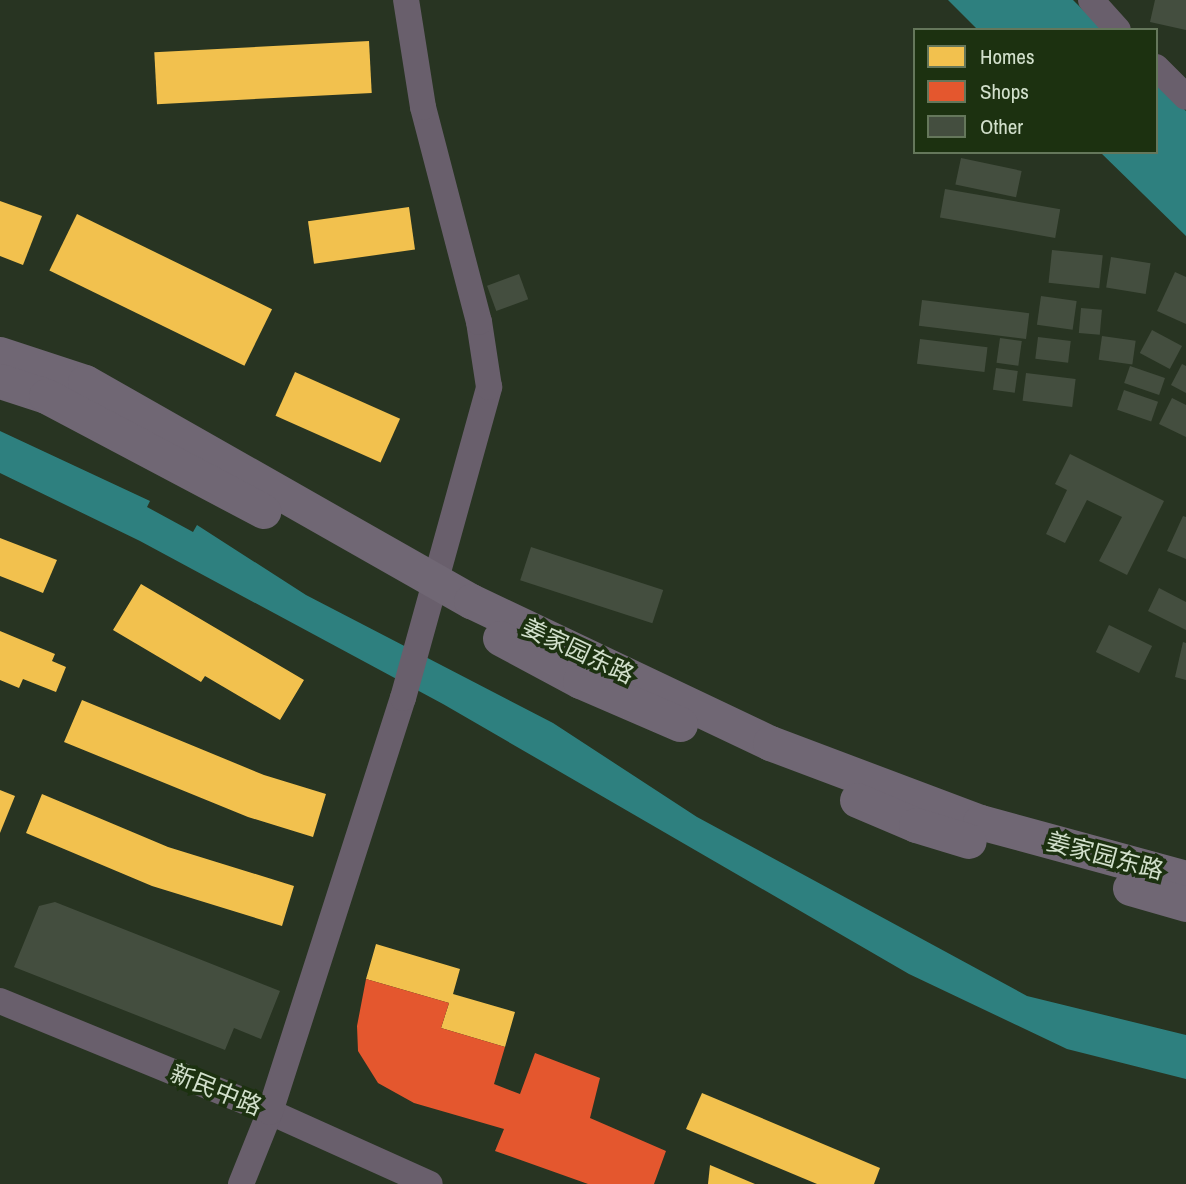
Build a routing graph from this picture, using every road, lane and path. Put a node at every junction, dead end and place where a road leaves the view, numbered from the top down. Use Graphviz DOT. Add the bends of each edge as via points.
graph roads {
  1 [pos="406,0"];
  2 [pos="1091,0"];
  3 [pos="1116,28"];
  4 [pos="1158,69"];
  5 [pos="1186,97"];
  6 [pos="0,354"];
  7 [pos="0,381"];
  8 [pos="433,592"];
  9 [pos="1186,878"];
  10 [pos="1186,904"];
  11 [pos="0,1001"];
  12 [pos="270,1112"];
  13 [pos="241,1184"];
  14 [pos="430,1184"];
  1 -- 8 [label="street" via="423,107 479,322 489,387"];
  2 -- 3 [label="street"];
  4 -- 5 [label="street"];
  6 -- 8 [label="main road, 姜家园东路" via="85,382"];
  7 -- 8 [label="main road, 姜家园东路" via="46,396"];
  8 -- 9 [label="main road, 姜家园东路" via="770,743 980,822"];
  8 -- 10 [label="main road, 姜家园东路" via="580,681 916,825"];
  8 -- 12 [label="street"];
  11 -- 12 [label="street, 新民中路"];
  12 -- 13 [label="street"];
  12 -- 14 [label="street, 新民中路"];
}
